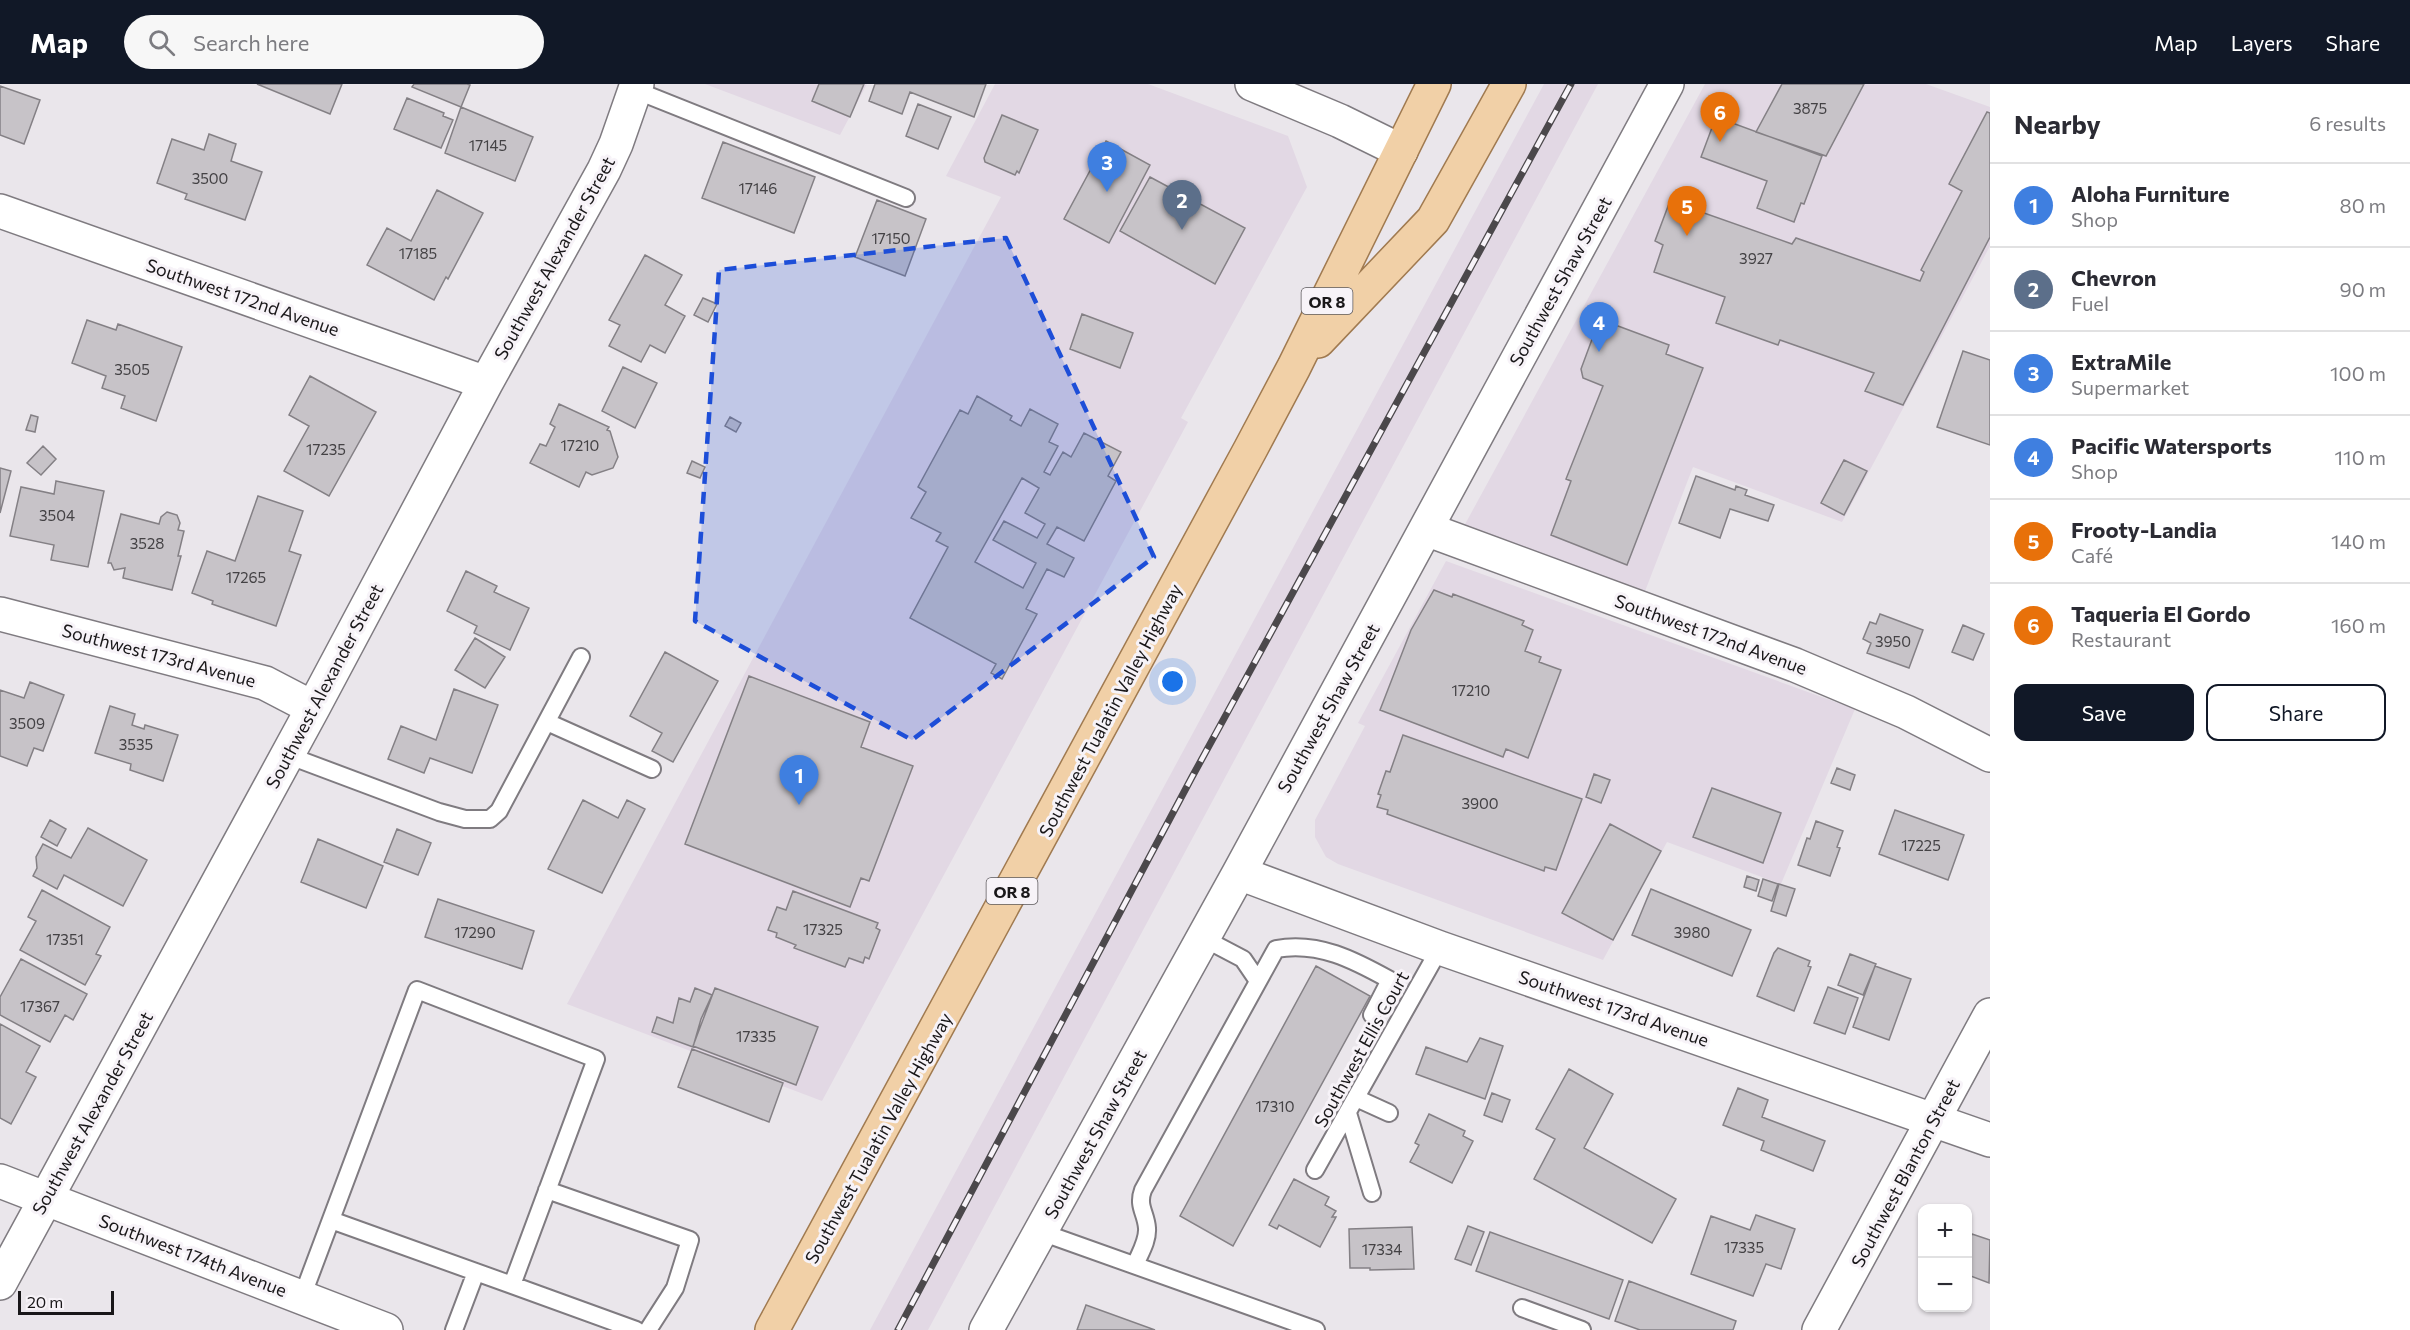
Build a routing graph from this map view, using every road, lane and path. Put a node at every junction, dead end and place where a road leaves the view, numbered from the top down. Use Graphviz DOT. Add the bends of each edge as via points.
graph roads {
  1 [pos="1252,84"];
  2 [pos="1434,84"];
  3 [pos="1509,84"];
  4 [pos="1667,84"];
  5 [pos="636,87"];
  6 [pos="1401,151"];
  7 [pos="906,198"];
  8 [pos="0,211"];
  9 [pos="1294,367"];
  10 [pos="486,383"];
  11 [pos="1426,529"];
  12 [pos="0,614"];
  13 [pos="581,657"];
  14 [pos="313,708"];
  15 [pos="547,722"];
  16 [pos="287,755"];
  17 [pos="1990,755"];
  18 [pos="652,769"];
  19 [pos="1239,873"];
  20 [pos="1203,938"];
  21 [pos="1440,948"];
  22 [pos="1258,981"];
  23 [pos="1372,1015"];
  24 [pos="1990,1015"];
  25 [pos="1356,1098"];
  26 [pos="1348,1113"];
  27 [pos="1389,1113"];
  28 [pos="1934,1120"];
  29 [pos="1990,1140"];
  30 [pos="1316,1170"];
  31 [pos="0,1181"];
  32 [pos="548,1190"];
  33 [pos="1372,1192"];
  34 [pos="45,1197"];
  35 [pos="331,1220"];
  36 [pos="1041,1232"];
  37 [pos="1134,1265"];
  38 [pos="476,1272"];
  39 [pos="0,1283"];
  40 [pos="512,1286"];
  41 [pos="302,1297"];
  42 [pos="1522,1308"];
  43 [pos="386,1330"];
  44 [pos="454,1330"];
  45 [pos="636,1330"];
  46 [pos="648,1330"];
  47 [pos="772,1330"];
  48 [pos="986,1330"];
  49 [pos="1316,1330"];
  50 [pos="1582,1330"];
  51 [pos="1819,1330"];
  1 -- 6 [label="street"];
  2 -- 6 [label="main road, Southwest Tualatin Valley Highway / OR 8"];
  3 -- 9 [label="main road" via="1433,220"];
  4 -- 11 [label="street, Southwest Shaw Street"];
  5 -- 7 [label="lane"];
  5 -- 10 [label="street, Southwest Alexander Street" via="604,170"];
  6 -- 9 [label="main road, Southwest Tualatin Valley Highway / OR 8"];
  8 -- 10 [label="street, Southwest 172nd Avenue"];
  9 -- 47 [label="main road, Southwest Tualatin Valley Highway / OR 8"];
  10 -- 14 [label="street, Southwest Alexander Street"];
  11 -- 17 [label="street, Southwest 172nd Avenue" via="1795,665 1906,712"];
  11 -- 19 [label="street, Southwest Shaw Street"];
  12 -- 14 [label="street, Southwest 173rd Avenue" via="265,683"];
  13 -- 15 [label="lane"];
  14 -- 16 [label="street, Southwest Alexander Street"];
  15 -- 16 [label="lane" via="499,811 490,819 465,819 439,812"];
  15 -- 18 [label="lane"];
  16 -- 34 [label="street, Southwest Alexander Street"];
  19 -- 20 [label="street, Southwest Shaw Street"];
  19 -- 21 [label="street, Southwest 173rd Avenue"];
  20 -- 22 [label="lane" via="1243,959"];
  20 -- 36 [label="street, Southwest Shaw Street"];
  21 -- 25 [label="lane, Southwest Ellis Court"];
  21 -- 28 [label="street, Southwest 173rd Avenue"];
  22 -- 23 [label="lane" via="1276,949 1311,946 1332,951 1390,980"];
  22 -- 37 [label="lane" via="1139,1199 1147,1226 1146,1239"];
  24 -- 28 [label="street, Southwest Blanton Street"];
  25 -- 26 [label="lane, Southwest Ellis Court"];
  25 -- 27 [label="lane"];
  26 -- 30 [label="lane, Southwest Ellis Court"];
  26 -- 33 [label="lane"];
  28 -- 29 [label="street, Southwest 173rd Avenue"];
  28 -- 51 [label="street, Southwest Blanton Street"];
  31 -- 34 [label="street, Southwest 174th Avenue"];
  32 -- 35 [label="lane" via="597,1059 417,990"];
  32 -- 40 [label="lane"];
  32 -- 46 [label="lane" via="690,1240 675,1288"];
  34 -- 39 [label="street, Southwest Alexander Street"];
  34 -- 41 [label="street, Southwest 174th Avenue"];
  35 -- 38 [label="lane"];
  35 -- 41 [label="lane"];
  36 -- 37 [label="lane"];
  36 -- 48 [label="street, Southwest Shaw Street"];
  37 -- 49 [label="lane"];
  38 -- 40 [label="lane"];
  38 -- 44 [label="lane"];
  40 -- 45 [label="lane"];
  41 -- 43 [label="street, Southwest 174th Avenue"];
  42 -- 50 [label="lane"];
}
